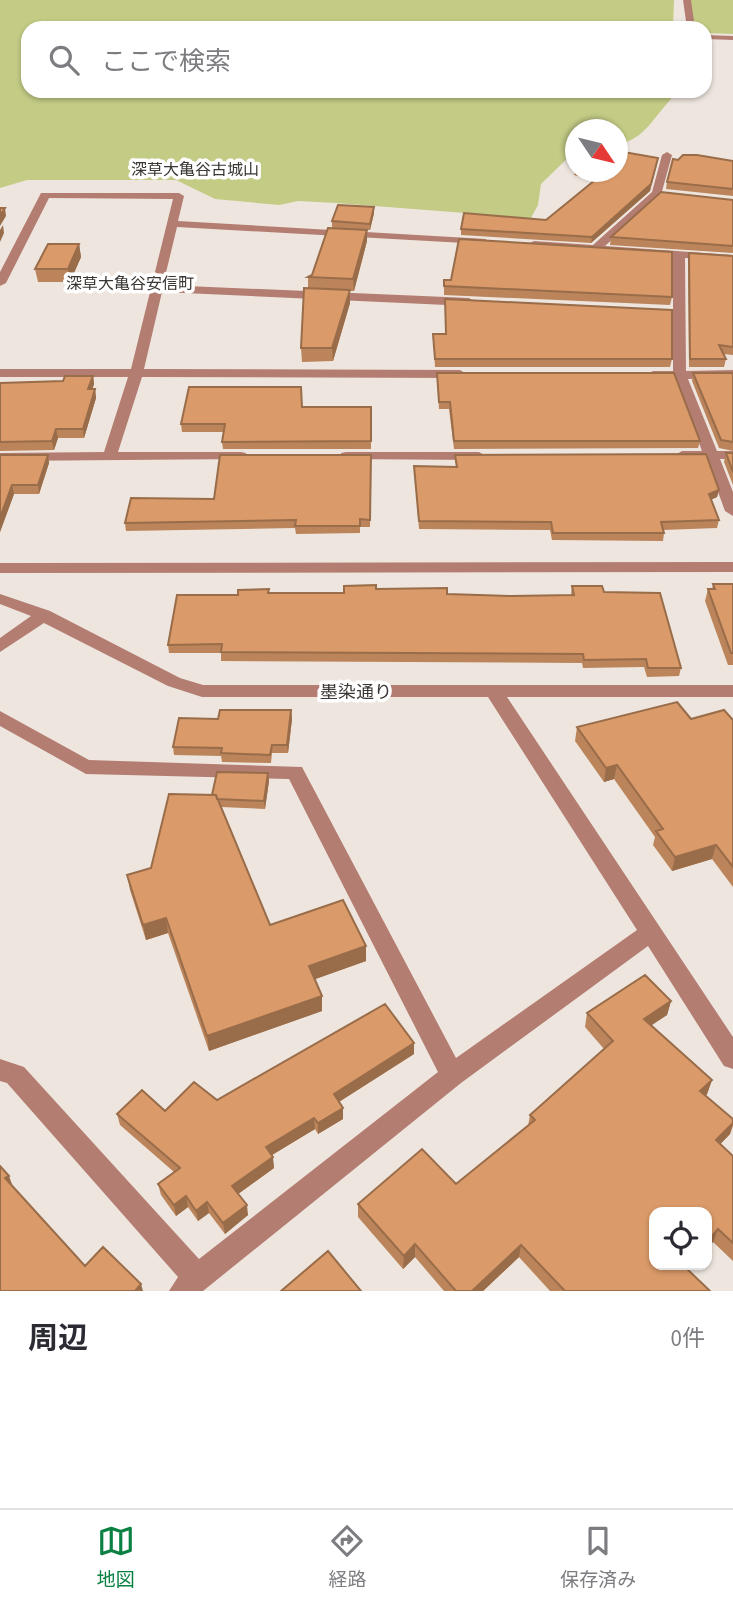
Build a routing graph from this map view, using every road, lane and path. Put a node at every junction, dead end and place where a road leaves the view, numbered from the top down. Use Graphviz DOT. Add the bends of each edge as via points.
graph roads {
  1 [pos="687,0"];
  2 [pos="690,21"];
  3 [pos="712,37"];
  4 [pos="733,38"];
  5 [pos="667,155"];
  6 [pos="657,193"];
  7 [pos="670,194"];
  8 [pos="175,224"];
  9 [pos="501,242"];
  10 [pos="515,243"];
  11 [pos="597,247"];
  12 [pos="679,253"];
  13 [pos="733,257"];
  14 [pos="0,283"];
  15 [pos="158,288"];
  16 [pos="487,303"];
  17 [pos="0,373"];
  18 [pos="136,374"];
  19 [pos="471,374"];
  20 [pos="638,374"];
  21 [pos="680,374"];
  22 [pos="733,374"];
  23 [pos="668,455"];
  24 [pos="710,455"];
  25 [pos="733,455"];
  26 [pos="110,456"];
  27 [pos="263,456"];
  28 [pos="333,456"];
  29 [pos="501,456"];
  30 [pos="0,457"];
  31 [pos="733,511"];
  32 [pos="733,567"];
  33 [pos="0,568"];
  34 [pos="0,600"];
  35 [pos="44,615"];
  36 [pos="0,646"];
  37 [pos="493,691"];
  38 [pos="733,691"];
  39 [pos="0,718"];
  40 [pos="650,932"];
  41 [pos="733,1058"];
  42 [pos="0,1070"];
  43 [pos="452,1075"];
  44 [pos="190,1284"];
  1 -- 2 [label="street"];
  3 -- 4 [label="street"];
  5 -- 6 [label="street"];
  6 -- 7 [label="street"];
  6 -- 11 [label="street"];
  8 -- 9 [label="street"];
  8 -- 14 [label="street" via="179,196 45,195"];
  8 -- 15 [label="street"];
  10 -- 11 [label="street"];
  11 -- 12 [label="street"];
  12 -- 13 [label="street"];
  12 -- 21 [label="street" via="672,312"];
  15 -- 16 [label="street"];
  15 -- 18 [label="street"];
  17 -- 18 [label="street"];
  18 -- 19 [label="street"];
  18 -- 26 [label="street"];
  20 -- 21 [label="street"];
  21 -- 22 [label="street"];
  21 -- 24 [label="street"];
  23 -- 24 [label="street"];
  24 -- 25 [label="street"];
  24 -- 31 [label="street"];
  26 -- 27 [label="street"];
  26 -- 30 [label="street"];
  28 -- 29 [label="street"];
  32 -- 33 [label="street"];
  34 -- 35 [label="street, 墨染通り"];
  35 -- 36 [label="street"];
  35 -- 37 [label="street, 墨染通り" via="174,682 202,691"];
  37 -- 38 [label="street, 墨染通り"];
  37 -- 40 [label="street"];
  39 -- 43 [label="street" via="86,767 295,772"];
  40 -- 41 [label="street"];
  40 -- 43 [label="street"];
  42 -- 44 [label="street" via="15,1075"];
  43 -- 44 [label="street"];
}
